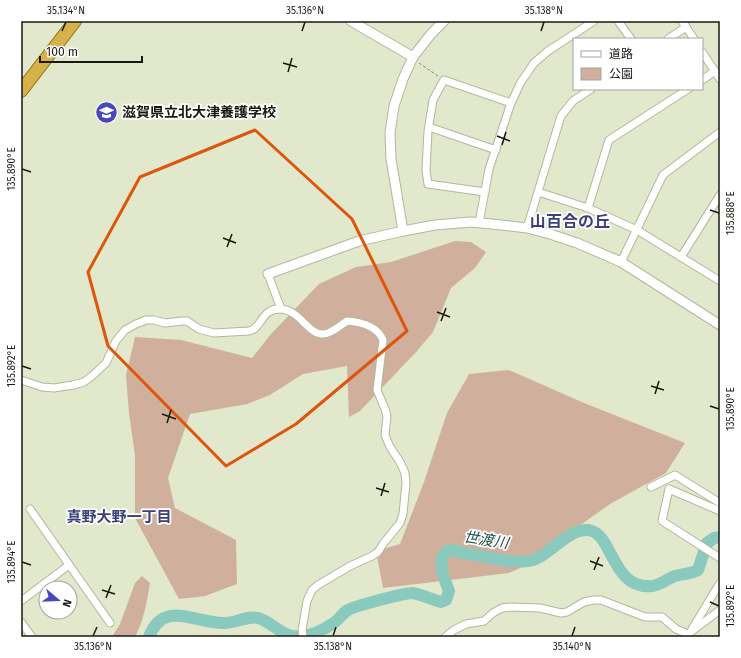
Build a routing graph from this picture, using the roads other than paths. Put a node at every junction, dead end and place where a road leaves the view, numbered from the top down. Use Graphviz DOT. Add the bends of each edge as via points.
graph roads {
  1 [pos="75,21"];
  2 [pos="351,21"];
  3 [pos="444,21"];
  4 [pos="594,21"];
  5 [pos="618,21"];
  6 [pos="684,24"];
  7 [pos="629,38"];
  8 [pos="669,38"];
  9 [pos="693,38"];
  10 [pos="703,53"];
  11 [pos="416,60"];
  12 [pos="715,71"];
  13 [pos="703,79"];
  14 [pos="720,79"];
  15 [pos="590,90"];
  16 [pos="686,90"];
  17 [pos="21,91"];
  18 [pos="511,103"];
  19 [pos="429,127"];
  20 [pos="720,132"];
  21 [pos="496,150"];
  22 [pos="485,192"];
  23 [pos="538,192"];
  24 [pos="720,195"];
  25 [pos="588,208"];
  26 [pos="479,223"];
  27 [pos="527,228"];
  28 [pos="636,230"];
  29 [pos="404,231"];
  30 [pos="681,257"];
  31 [pos="621,262"];
  32 [pos="268,274"];
  33 [pos="720,281"];
  34 [pos="281,309"];
  35 [pos="720,325"];
  36 [pos="21,380"];
  37 [pos="651,487"];
  38 [pos="720,503"];
  39 [pos="30,509"];
  40 [pos="720,511"];
  41 [pos="720,558"];
  42 [pos="69,565"];
  43 [pos="720,583"];
  44 [pos="21,601"];
  45 [pos="720,610"];
  46 [pos="21,622"];
  47 [pos="110,623"];
  48 [pos="688,634"];
  49 [pos="32,637"];
  50 [pos="302,637"];
  51 [pos="445,637"];
  1 -- 17 [label="highway"];
  2 -- 11 [label="street"];
  3 -- 11 [label="street" via="430,34"];
  4 -- 18 [label="street" via="534,63"];
  5 -- 7 [label="street"];
  6 -- 8 [label="street"];
  6 -- 9 [label="street"];
  10 -- 12 [label="street"];
  11 -- 29 [label="street" via="403,79 394,106 390,133 391,159"];
  12 -- 13 [label="street"];
  12 -- 14 [label="street"];
  15 -- 23 [label="street" via="573,101 561,116"];
  16 -- 25 [label="street" via="609,140"];
  18 -- 19 [label="street" via="444,80 433,100"];
  18 -- 21 [label="street"];
  19 -- 21 [label="street"];
  19 -- 22 [label="street" via="426,170 428,184"];
  20 -- 28 [label="street" via="663,175"];
  21 -- 22 [label="street"];
  22 -- 26 [label="street"];
  23 -- 25 [label="street"];
  23 -- 27 [label="street"];
  24 -- 30 [label="street"];
  25 -- 28 [label="street"];
  26 -- 27 [label="street"];
  26 -- 29 [label="street" via="435,225"];
  27 -- 31 [label="street" via="577,243"];
  28 -- 30 [label="street"];
  28 -- 31 [label="street"];
  29 -- 32 [label="street" via="359,240"];
  30 -- 33 [label="street"];
  31 -- 35 [label="street"];
  32 -- 34 [label="street"];
  34 -- 36 [label="street" via="263,316 253,331 214,333 199,329 187,321 165,324 146,320 125,330 116,341 106,363 84,382 54,388"];
  34 -- 50 [label="street" via="296,314 315,332 323,334 347,321 365,324 381,335 383,340 377,390 387,416 385,435 400,462 406,484 400,523 378,552 312,590 307,601"];
  37 -- 38 [label="street" via="675,475"];
  39 -- 42 [label="street"];
  40 -- 41 [label="street" via="669,490 662,522"];
  42 -- 44 [label="street"];
  42 -- 47 [label="street"];
  43 -- 48 [label="street"];
  45 -- 48 [label="street"];
  46 -- 49 [label="street"];
  48 -- 51 [label="street" via="676,630 662,617 645,617 601,600 594,600 561,613 540,608 502,608 484,620 466,624"];
}
